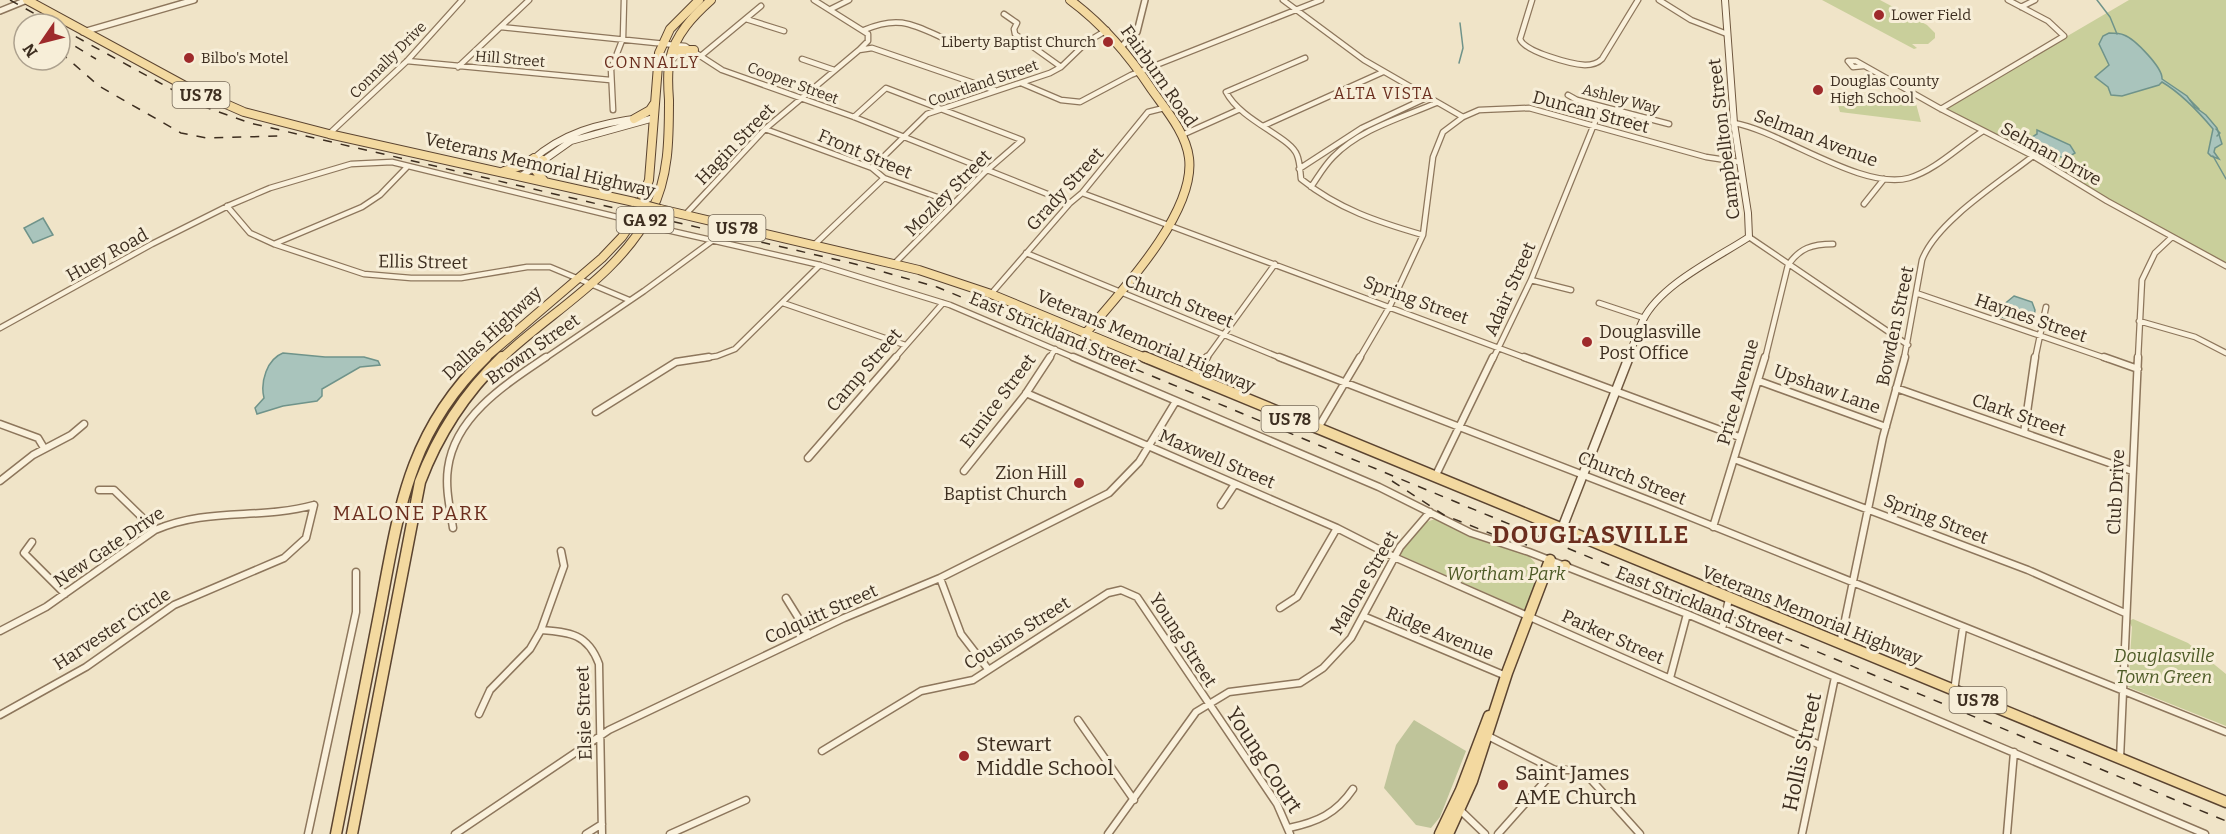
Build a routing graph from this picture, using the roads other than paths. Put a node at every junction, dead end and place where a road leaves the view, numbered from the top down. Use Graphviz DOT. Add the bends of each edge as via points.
graph roads {
  1 [pos="27,0"];
  2 [pos="166,0"];
  3 [pos="194,0"];
  4 [pos="462,0"];
  5 [pos="529,0"];
  6 [pos="624,0"];
  7 [pos="699,0"];
  8 [pos="711,0"];
  9 [pos="814,0"];
  10 [pos="849,0"];
  11 [pos="1070,0"];
  12 [pos="1145,0"];
  13 [pos="1283,0"];
  14 [pos="1321,0"];
  15 [pos="1532,0"];
  16 [pos="1638,0"];
  17 [pos="1659,0"];
  18 [pos="1725,0"];
  19 [pos="2008,0"];
  20 [pos="2035,0"];
  21 [pos="761,6"];
  22 [pos="169,7"];
  23 [pos="2021,8"];
  24 [pos="831,9"];
  25 [pos="1296,10"];
  26 [pos="0,11"];
  27 [pos="1004,14"];
  28 [pos="746,19"];
  29 [pos="501,27"];
  30 [pos="864,30"];
  31 [pos="1107,30"];
  32 [pos="783,31"];
  33 [pos="84,32"];
  34 [pos="1727,34"];
  35 [pos="941,37"];
  36 [pos="623,38"];
  37 [pos="662,43"];
  38 [pos="674,44"];
  39 [pos="1122,46"];
  40 [pos="694,50"];
  41 [pos="859,50"];
  42 [pos="702,56"];
  43 [pos="1305,58"];
  44 [pos="802,59"];
  45 [pos="407,61"];
  46 [pos="669,61"];
  47 [pos="458,66"];
  48 [pos="1863,66"];
  49 [pos="1061,67"];
  50 [pos="834,70"];
  51 [pos="1140,72"];
  52 [pos="1383,72"];
  53 [pos="610,80"];
  54 [pos="1021,83"];
  55 [pos="994,90"];
  56 [pos="1568,95"];
  57 [pos="1426,98"];
  58 [pos="799,99"];
  59 [pos="1436,103"];
  60 [pos="654,104"];
  61 [pos="1601,107"];
  62 [pos="1164,108"];
  63 [pos="937,109"];
  64 [pos="1941,109"];
  65 [pos="613,110"];
  66 [pos="1238,110"];
  67 [pos="667,116"];
  68 [pos="854,117"];
  69 [pos="1463,117"];
  70 [pos="654,118"];
  71 [pos="634,119"];
  72 [pos="1734,123"];
  73 [pos="1669,124"];
  74 [pos="1594,125"];
  75 [pos="1263,126"];
  76 [pos="765,129"];
  77 [pos="1983,131"];
  78 [pos="329,134"];
  79 [pos="1182,135"];
  80 [pos="903,137"];
  81 [pos="2032,156"];
  82 [pos="534,158"];
  83 [pos="543,160"];
  84 [pos="1739,162"];
  85 [pos="407,166"];
  86 [pos="872,168"];
  87 [pos="1299,169"];
  88 [pos="989,170"];
  89 [pos="499,172"];
  90 [pos="523,175"];
  91 [pos="884,178"];
  92 [pos="1884,179"];
  93 [pos="545,182"];
  94 [pos="1311,187"];
  95 [pos="1082,193"];
  96 [pos="1070,203"];
  97 [pos="954,204"];
  98 [pos="1864,204"];
  99 [pos="227,206"];
  100 [pos="685,215"];
  101 [pos="621,218"];
  102 [pos="1169,226"];
  103 [pos="1423,235"];
  104 [pos="1749,237"];
  105 [pos="2172,237"];
  106 [pos="712,241"];
  107 [pos="274,244"];
  108 [pos="1833,244"];
  109 [pos="814,245"];
  110 [pos="1026,254"];
  111 [pos="894,264"];
  112 [pos="1275,264"];
  113 [pos="820,265"];
  114 [pos="1788,265"];
  115 [pos="2226,266"];
  116 [pos="580,278"];
  117 [pos="1531,280"];
  118 [pos="590,282"];
  119 [pos="1571,290"];
  120 [pos="1119,293"];
  121 [pos="1916,293"];
  122 [pos="991,294"];
  123 [pos="629,300"];
  124 [pos="783,303"];
  125 [pos="943,303"];
  126 [pos="1599,303"];
  127 [pos="1390,306"];
  128 [pos="2046,307"];
  129 [pos="1644,318"];
  130 [pos="2139,321"];
  131 [pos="0,328"];
  132 [pos="1085,334"];
  133 [pos="1223,335"];
  134 [pos="2038,335"];
  135 [pos="905,345"];
  136 [pos="1908,345"];
  137 [pos="1499,346"];
  138 [pos="1055,349"];
  139 [pos="2226,353"];
  140 [pos="2138,369"];
  141 [pos="1193,377"];
  142 [pos="1759,381"];
  143 [pos="1345,382"];
  144 [pos="1896,388"];
  145 [pos="1616,390"];
  146 [pos="1026,393"];
  147 [pos="1176,401"];
  148 [pos="596,412"];
  149 [pos="0,424"];
  150 [pos="84,424"];
  151 [pos="1886,427"];
  152 [pos="1459,428"];
  153 [pos="1317,430"];
  154 [pos="2024,433"];
  155 [pos="1739,437"];
  156 [pos="1148,446"];
  157 [pos="44,448"];
  158 [pos="808,458"];
  159 [pos="1734,459"];
  160 [pos="964,471"];
  161 [pos="2132,471"];
  162 [pos="1583,475"];
  163 [pos="1434,478"];
  164 [pos="0,481"];
  165 [pos="1235,484"];
  166 [pos="99,490"];
  167 [pos="314,505"];
  168 [pos="1221,505"];
  169 [pos="1867,509"];
  170 [pos="1430,512"];
  171 [pos="1713,527"];
  172 [pos="453,528"];
  173 [pos="1337,528"];
  174 [pos="154,530"];
  175 [pos="1561,531"];
  176 [pos="32,542"];
  177 [pos="561,551"];
  178 [pos="1394,557"];
  179 [pos="1550,560"];
  180 [pos="1565,566"];
  181 [pos="356,572"];
  182 [pos="1545,574"];
  183 [pos="940,578"];
  184 [pos="1854,583"];
  185 [pos="1132,593"];
  186 [pos="65,594"];
  187 [pos="786,598"];
  188 [pos="1729,598"];
  189 [pos="1280,608"];
  190 [pos="2125,613"];
  191 [pos="1687,614"];
  192 [pos="1363,616"];
  193 [pos="1529,616"];
  194 [pos="1963,628"];
  195 [pos="1722,629"];
  196 [pos="541,630"];
  197 [pos="0,631"];
  198 [pos="808,635"];
  199 [pos="1840,644"];
  200 [pos="988,669"];
  201 [pos="1506,676"];
  202 [pos="1835,677"];
  203 [pos="1670,678"];
  204 [pos="1954,691"];
  205 [pos="2122,691"];
  206 [pos="1500,692"];
  207 [pos="1208,705"];
  208 [pos="0,714"];
  209 [pos="479,714"];
  210 [pos="1078,720"];
  211 [pos="2226,732"];
  212 [pos="599,735"];
  213 [pos="1488,736"];
  214 [pos="1820,745"];
  215 [pos="822,751"];
  216 [pos="2014,752"];
  217 [pos="2120,759"];
  218 [pos="1555,770"];
  219 [pos="1353,789"];
  220 [pos="746,800"];
  221 [pos="1134,800"];
  222 [pos="2226,802"];
  223 [pos="1457,807"];
  224 [pos="602,824"];
  225 [pos="1289,831"];
  226 [pos="308,834"];
  227 [pos="336,834"];
  228 [pos="352,834"];
  229 [pos="455,834"];
  230 [pos="586,834"];
  231 [pos="602,834"];
  232 [pos="670,834"];
  233 [pos="1108,834"];
  234 [pos="1440,834"];
  235 [pos="1448,834"];
  236 [pos="1485,834"];
  237 [pos="1498,834"];
  238 [pos="1640,834"];
  239 [pos="1802,834"];
  240 [pos="2007,834"];
  241 [pos="2205,834"];
  1 -- 26 [label="street"];
  1 -- 33 [label="main road, Veterans Memorial Highway / US 78"];
  2 -- 22 [label="street"];
  3 -- 22 [label="street"];
  4 -- 45 [label="street, Connally Drive"];
  5 -- 29 [label="street"];
  6 -- 36 [label="street"];
  7 -- 37 [label="main road, Dallas Highway / GA 92" via="676,22"];
  8 -- 38 [label="main road, Dallas Highway / GA 92" via="695,14"];
  9 -- 24 [label="street"];
  10 -- 24 [label="street"];
  11 -- 31 [label="main road, Fairburn Road"];
  12 -- 39 [label="street" via="1137,32"];
  13 -- 25 [label="street"];
  14 -- 25 [label="street"];
  15 -- 16 [label="street" via="1520,39 1522,44 1530,50 1585,65 1598,63"];
  17 -- 34 [label="street" via="1705,29"];
  18 -- 34 [label="main road, Campbellton Street"];
  19 -- 23 [label="street"];
  20 -- 23 [label="street"];
  21 -- 28 [label="street"];
  22 -- 33 [label="street"];
  23 -- 64 [label="street" via="2062,31 2064,36"];
  24 -- 30 [label="street"];
  25 -- 51 [label="street"];
  25 -- 52 [label="street"];
  27 -- 49 [label="street" via="1017,23 1016,34"];
  28 -- 32 [label="street"];
  28 -- 42 [label="street"];
  29 -- 36 [label="street, Cooper Street"];
  29 -- 47 [label="street"];
  30 -- 35 [label="street" via="893,20"];
  30 -- 41 [label="street" via="868,41"];
  31 -- 39 [label="main road, Fairburn Road"];
  31 -- 49 [label="street, Courtland Street" via="1087,42"];
  33 -- 78 [label="main road, Veterans Memorial Highway / US 78" via="218,102 255,116"];
  34 -- 72 [label="main road, Campbellton Street"];
  36 -- 37 [label="street, Cooper Street"];
  36 -- 53 [label="street"];
  37 -- 38 [label="street, Cooper Street"];
  37 -- 60 [label="main road, Dallas Highway / GA 92"];
  38 -- 40 [label="street, Cooper Street"];
  38 -- 46 [label="main road, Dallas Highway / GA 92"];
  39 -- 51 [label="main road, Fairburn Road"];
  40 -- 42 [label="street, Cooper Street"];
  40 -- 46 [label="main road" via="679,50"];
  41 -- 50 [label="street, Hagin Street"];
  41 -- 55 [label="street" via="872,48"];
  42 -- 58 [label="street, Cooper Street" via="722,70"];
  43 -- 66 [label="street" via="1229,89 1227,96"];
  44 -- 50 [label="street"];
  45 -- 47 [label="street, Hill Street"];
  45 -- 78 [label="street, Connally Drive"];
  46 -- 67 [label="main road, Dallas Highway / GA 92"];
  47 -- 53 [label="street, Hill Street"];
  48 -- 64 [label="street, Selman Drive"];
  49 -- 54 [label="street, Courtland Street"];
  50 -- 58 [label="street, Hagin Street"];
  51 -- 54 [label="street" via="1121,78 1085,101 1073,103"];
  51 -- 62 [label="main road, Fairburn Road"];
  52 -- 57 [label="street"];
  52 -- 75 [label="street"];
  53 -- 65 [label="street"];
  54 -- 55 [label="street, Courtland Street"];
  55 -- 63 [label="street, Courtland Street"];
  56 -- 61 [label="street, Ashley Way"];
  57 -- 59 [label="street"];
  57 -- 87 [label="street" via="1359,130"];
  58 -- 68 [label="street, Cooper Street"];
  58 -- 76 [label="street, Hagin Street"];
  59 -- 69 [label="street"];
  59 -- 94 [label="street" via="1352,142 1327,164"];
  60 -- 70 [label="main road, Dallas Highway / GA 92"];
  60 -- 71 [label="main road"];
  61 -- 73 [label="street, Ashley Way"];
  61 -- 74 [label="street, Adair Street"];
  62 -- 79 [label="main road, Fairburn Road"];
  62 -- 95 [label="street, Grady Street" via="1149,112"];
  63 -- 68 [label="street" via="886,88"];
  63 -- 80 [label="street, Courtland Street"];
  63 -- 88 [label="street, Mozley Street" via="1022,140"];
  64 -- 77 [label="street, Selman Drive"];
  66 -- 75 [label="street"];
  66 -- 79 [label="street"];
  67 -- 70 [label="main road"];
  67 -- 118 [label="main road, Dallas Highway / GA 92" via="665,174 658,197 624,250"];
  68 -- 80 [label="street, Cooper Street"];
  69 -- 74 [label="street, Duncan Street" via="1479,110 1528,108"];
  69 -- 103 [label="street, Duncan Street" via="1443,132 1433,157"];
  70 -- 71 [label="main road"];
  70 -- 83 [label="main road" via="577,139"];
  70 -- 116 [label="main road, Dallas Highway / GA 92" via="655,152 645,201 614,247"];
  71 -- 82 [label="main road" via="573,134"];
  72 -- 84 [label="main road, Campbellton Street"];
  72 -- 92 [label="street, Selman Avenue"];
  74 -- 84 [label="street, Duncan Street" via="1706,157"];
  74 -- 117 [label="street, Adair Street"];
  75 -- 87 [label="street" via="1295,150"];
  76 -- 86 [label="street, Front Street"];
  76 -- 100 [label="street, Hagin Street"];
  77 -- 81 [label="street, Selman Drive"];
  77 -- 92 [label="street, Selman Avenue" via="1912,177"];
  78 -- 89 [label="main road, Veterans Memorial Highway / US 78"];
  79 -- 102 [label="main road, Fairburn Road" via="1189,160 1189,183"];
  80 -- 86 [label="street, Courtland Street"];
  80 -- 88 [label="street, Cooper Street"];
  81 -- 105 [label="street, Selman Drive"];
  81 -- 121 [label="street, Bowden Street" via="1936,235 1922,260"];
  82 -- 89 [label="main road" via="516,169"];
  82 -- 90 [label="main road" via="523,169"];
  83 -- 90 [label="main road"];
  83 -- 93 [label="main road" via="536,171"];
  84 -- 104 [label="main road, Campbellton Street"];
  85 -- 99 [label="street, East Strickland Street" via="376,160 331,168"];
  85 -- 101 [label="street, East Strickland Street"];
  85 -- 107 [label="street" via="372,201"];
  86 -- 91 [label="street, Front Street"];
  87 -- 94 [label="street" via="1301,179"];
  88 -- 96 [label="street, Cooper Street"];
  88 -- 97 [label="street, Mozley Street"];
  89 -- 90 [label="main road, Veterans Memorial Highway / US 78"];
  90 -- 93 [label="main road, Veterans Memorial Highway / US 78"];
  91 -- 97 [label="street, Front Street"];
  91 -- 109 [label="street"];
  92 -- 98 [label="street"];
  93 -- 100 [label="main road, Veterans Memorial Highway / US 78, bridge"];
  94 -- 103 [label="street" via="1328,201 1365,218"];
  95 -- 96 [label="street, Grady Street"];
  95 -- 102 [label="street, Spring Street"];
  96 -- 110 [label="street, Grady Street"];
  97 -- 111 [label="street, Mozley Street"];
  99 -- 107 [label="street, Ellis Street" via="240,224"];
  99 -- 131 [label="street, Huey Road"];
  100 -- 109 [label="main road, Veterans Memorial Highway / US 78"];
  101 -- 106 [label="street, East Strickland Street, bridge"];
  102 -- 112 [label="street, Spring Street"];
  102 -- 120 [label="main road, Fairburn Road"];
  103 -- 127 [label="street, Duncan Street"];
  104 -- 114 [label="street"];
  104 -- 129 [label="main road, Campbellton Street" via="1676,285 1657,300"];
  105 -- 115 [label="street, Selman Drive"];
  105 -- 130 [label="street, Club Drive" via="2146,267"];
  106 -- 113 [label="street, East Strickland Street"];
  106 -- 123 [label="street, Brown Street"];
  107 -- 116 [label="street, Ellis Street" via="364,274 460,279 540,266"];
  108 -- 114 [label="street" via="1808,244"];
  109 -- 111 [label="main road, Veterans Memorial Highway / US 78"];
  110 -- 120 [label="street, Church Street"];
  110 -- 122 [label="street, Grady Street"];
  111 -- 122 [label="main road, Veterans Memorial Highway / US 78"];
  112 -- 127 [label="street, Spring Street"];
  112 -- 133 [label="street"];
  113 -- 124 [label="street"];
  113 -- 125 [label="street, East Strickland Street"];
  114 -- 136 [label="street"];
  114 -- 142 [label="street, Price Avenue"];
  116 -- 118 [label="street, Ellis Street"];
  116 -- 227 [label="main road, Dallas Highway / GA 92" via="468,376 444,405 416,453 399,509"];
  117 -- 119 [label="street"];
  117 -- 137 [label="street, Adair Street"];
  118 -- 123 [label="street, Ellis Street"];
  118 -- 228 [label="main road, Dallas Highway / GA 92" via="478,382 450,416 433,446 420,482"];
  120 -- 132 [label="main road, Fairburn Road"];
  120 -- 133 [label="street, Church Street"];
  121 -- 134 [label="street, Haynes Street"];
  121 -- 136 [label="street, Bowden Street"];
  122 -- 132 [label="main road, Veterans Memorial Highway / US 78"];
  123 -- 172 [label="street, Brown Street" via="509,382 472,416 456,441 448,467"];
  124 -- 135 [label="street"];
  124 -- 148 [label="street" via="731,351 676,362"];
  125 -- 135 [label="street, Camp Street"];
  125 -- 138 [label="street, East Strickland Street"];
  126 -- 129 [label="street"];
  127 -- 137 [label="street, Spring Street"];
  127 -- 143 [label="street, Duncan Street"];
  128 -- 134 [label="street"];
  129 -- 145 [label="main road, Campbellton Street"];
  130 -- 139 [label="street" via="2190,336"];
  130 -- 140 [label="street, Club Drive"];
  132 -- 141 [label="main road, Veterans Memorial Highway / US 78"];
  133 -- 141 [label="street"];
  133 -- 143 [label="street, Church Street"];
  134 -- 140 [label="street, Haynes Street"];
  134 -- 154 [label="street"];
  135 -- 158 [label="street, Camp Street"];
  136 -- 144 [label="street, Bowden Street"];
  137 -- 145 [label="street, Spring Street"];
  137 -- 152 [label="street, Adair Street"];
  138 -- 146 [label="street, Eunice Street"];
  138 -- 147 [label="street, East Strickland Street"];
  140 -- 161 [label="street, Club Drive"];
  141 -- 153 [label="main road, Veterans Memorial Highway / US 78"];
  142 -- 151 [label="street, Upshaw Lane"];
  142 -- 155 [label="street, Price Avenue"];
  143 -- 152 [label="street, Church Street"];
  143 -- 153 [label="street, Duncan Street"];
  144 -- 151 [label="street, Bowden Street"];
  144 -- 154 [label="street, Clark Street"];
  145 -- 155 [label="street, Spring Street"];
  145 -- 162 [label="main road, Campbellton Street"];
  146 -- 156 [label="street, Maxwell Street"];
  146 -- 160 [label="street, Eunice Street"];
  147 -- 156 [label="street, Colquitt Street"];
  147 -- 170 [label="street, East Strickland Street"];
  149 -- 157 [label="street" via="38,438"];
  150 -- 157 [label="street"];
  151 -- 169 [label="street, Bowden Street"];
  152 -- 162 [label="street, Church Street"];
  152 -- 163 [label="street, Adair Street"];
  153 -- 163 [label="main road, Veterans Memorial Highway / US 78"];
  154 -- 161 [label="street, Clark Street"];
  155 -- 159 [label="street, Price Avenue"];
  156 -- 165 [label="street, Maxwell Street"];
  156 -- 183 [label="street, Colquitt Street" via="1124,483 1109,493"];
  157 -- 164 [label="street"];
  159 -- 169 [label="street, Spring Street"];
  159 -- 171 [label="street, Price Avenue"];
  161 -- 190 [label="street, Club Drive"];
  162 -- 171 [label="street, Church Street"];
  162 -- 175 [label="main road, Campbellton Street"];
  163 -- 175 [label="main road, Veterans Memorial Highway / US 78"];
  165 -- 168 [label="street"];
  165 -- 173 [label="street, Maxwell Street"];
  166 -- 174 [label="street" via="114,490"];
  167 -- 174 [label="street, New Gate Drive" via="289,513 189,516"];
  167 -- 208 [label="street, Harvester Circle" via="306,538 284,558 174,605 86,667"];
  169 -- 184 [label="street, Bowden Street"];
  169 -- 190 [label="street, Spring Street" via="2028,570"];
  170 -- 178 [label="street, Malone Street" via="1406,537"];
  170 -- 179 [label="street, East Strickland Street" via="1471,533"];
  171 -- 184 [label="street, Church Street"];
  173 -- 178 [label="street, Maxwell Street"];
  173 -- 189 [label="street" via="1297,597"];
  174 -- 186 [label="street, New Gate Drive"];
  175 -- 188 [label="main road, Veterans Memorial Highway / US 78"];
  176 -- 186 [label="street" via="24,553"];
  177 -- 196 [label="street" via="564,566"];
  178 -- 192 [label="street, Malone Street"];
  178 -- 193 [label="street, Parker Street"];
  179 -- 180 [label="street, East Strickland Street"];
  179 -- 182 [label="main road"];
  180 -- 182 [label="main road"];
  180 -- 191 [label="street, East Strickland Street"];
  181 -- 226 [label="street" via="357,612"];
  182 -- 193 [label="main road"];
  183 -- 198 [label="street, Colquitt Street"];
  183 -- 200 [label="street" via="961,634"];
  184 -- 194 [label="street, Church Street"];
  184 -- 199 [label="street, Bowden Street"];
  185 -- 200 [label="street, Cousins Street" via="1108,592"];
  185 -- 207 [label="street, Young Street"];
  186 -- 197 [label="street, New Gate Drive" via="38,613"];
  187 -- 198 [label="street"];
  188 -- 195 [label="street"];
  188 -- 199 [label="main road, Veterans Memorial Highway / US 78"];
  190 -- 205 [label="street, Club Drive"];
  191 -- 195 [label="street, East Strickland Street"];
  191 -- 203 [label="street"];
  192 -- 201 [label="street, Ridge Avenue"];
  192 -- 207 [label="street, Malone Street" via="1342,650 1300,683 1228,692"];
  193 -- 201 [label="main road"];
  193 -- 203 [label="street, Parker Street"];
  194 -- 204 [label="street"];
  194 -- 205 [label="street, Church Street"];
  195 -- 202 [label="street, East Strickland Street"];
  196 -- 209 [label="street" via="530,649 490,690"];
  196 -- 212 [label="street, Elsie Street" via="576,635 596,653"];
  198 -- 212 [label="street, Colquitt Street"];
  199 -- 204 [label="main road, Veterans Memorial Highway / US 78"];
  200 -- 215 [label="street, Cousins Street" via="973,680 921,691"];
  201 -- 206 [label="main road"];
  202 -- 214 [label="street, Hollis Street"];
  202 -- 216 [label="street, East Strickland Street"];
  203 -- 214 [label="street, Parker Street"];
  204 -- 217 [label="main road, Veterans Memorial Highway / US 78"];
  205 -- 211 [label="street, Church Street"];
  205 -- 217 [label="street, Club Drive"];
  206 -- 213 [label="main road"];
  206 -- 223 [label="main road"];
  207 -- 221 [label="street, Malone Street" via="1186,723"];
  207 -- 225 [label="street, Young Court" via="1277,804"];
  210 -- 221 [label="street"];
  212 -- 224 [label="street, Elsie Street"];
  212 -- 229 [label="street, Colquitt Street"];
  213 -- 218 [label="street"];
  213 -- 223 [label="main road"];
  214 -- 239 [label="street, Hollis Street"];
  216 -- 240 [label="street"];
  216 -- 241 [label="street, East Strickland Street"];
  217 -- 222 [label="main road, Veterans Memorial Highway / US 78"];
  218 -- 237 [label="street"];
  218 -- 238 [label="street" via="1586,774"];
  219 -- 225 [label="street" via="1345,802 1320,821"];
  220 -- 232 [label="street"];
  221 -- 233 [label="street, Malone Street"];
  223 -- 234 [label="main road"];
  223 -- 235 [label="main road"];
  223 -- 236 [label="street"];
  224 -- 230 [label="street"];
  224 -- 231 [label="street, Elsie Street"];
}
